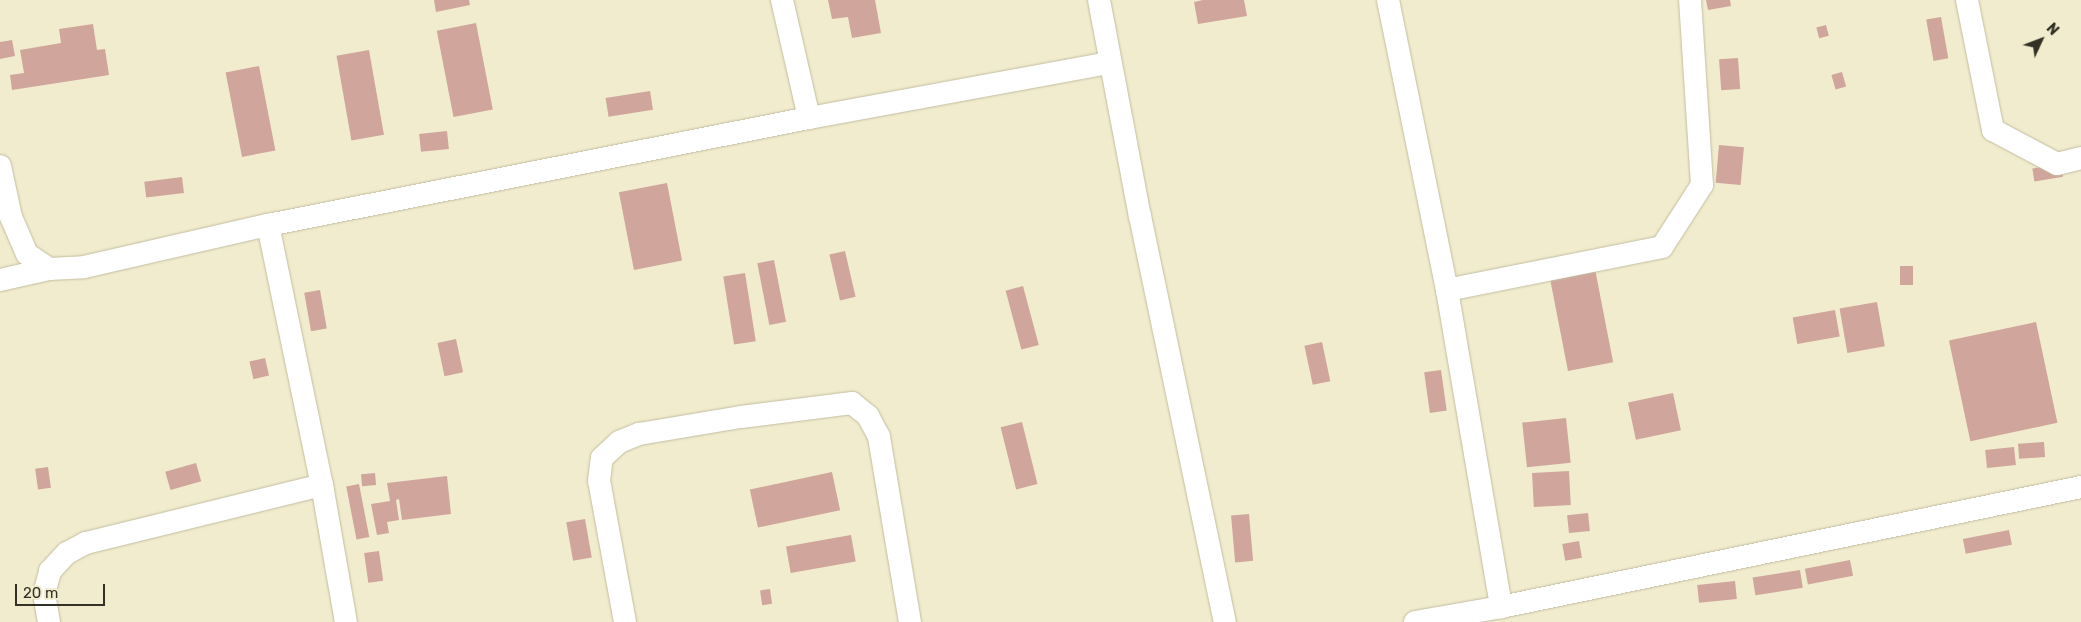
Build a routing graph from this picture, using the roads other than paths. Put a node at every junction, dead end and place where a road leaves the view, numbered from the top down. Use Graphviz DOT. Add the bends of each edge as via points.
graph roads {
  1 [pos="782,0"];
  2 [pos="1099,0"];
  3 [pos="1388,0"];
  4 [pos="1690,0"];
  5 [pos="1967,0"];
  6 [pos="1110,63"];
  7 [pos="809,118"];
  8 [pos="2081,158"];
  9 [pos="0,166"];
  10 [pos="268,224"];
  11 [pos="49,269"];
  12 [pos="0,280"];
  13 [pos="1447,290"];
  14 [pos="322,484"];
  15 [pos="2081,487"];
  16 [pos="1501,607"];
  17 [pos="49,622"];
  18 [pos="346,622"];
  19 [pos="625,622"];
  20 [pos="910,622"];
  21 [pos="1225,622"];
  22 [pos="1415,622"];
  1 -- 7 [label="street"];
  2 -- 6 [label="street"];
  3 -- 13 [label="street"];
  4 -- 13 [label="street" via="1702,185 1662,247"];
  5 -- 8 [label="street" via="1993,130 2057,164"];
  6 -- 7 [label="street"];
  6 -- 21 [label="street"];
  7 -- 10 [label="street"];
  9 -- 11 [label="street" via="11,217 27,254"];
  10 -- 11 [label="street" via="84,267"];
  10 -- 14 [label="street"];
  11 -- 12 [label="street"];
  13 -- 16 [label="street"];
  14 -- 17 [label="street" via="86,542 67,553 50,571 44,594"];
  14 -- 18 [label="street"];
  15 -- 16 [label="street"];
  16 -- 22 [label="street"];
  19 -- 20 [label="street" via="599,481 602,458 619,442 639,434 852,403 868,416 879,437"];
}
